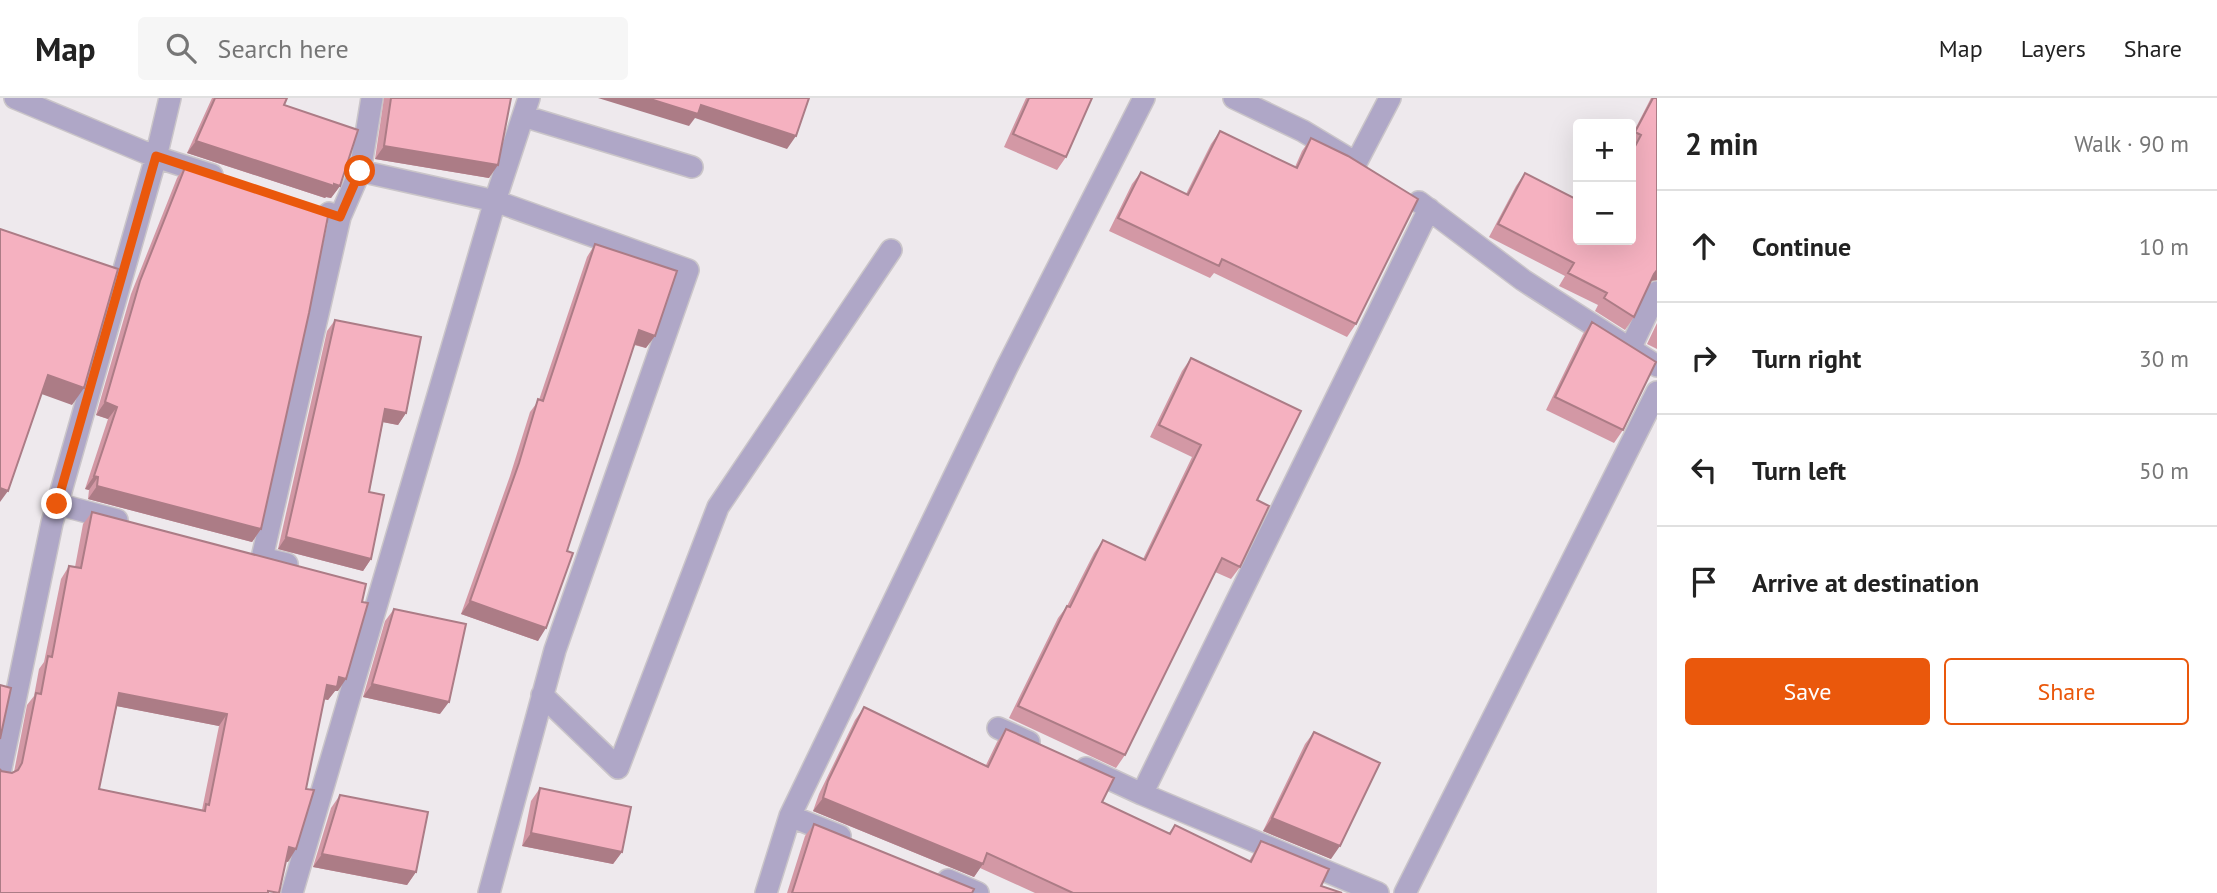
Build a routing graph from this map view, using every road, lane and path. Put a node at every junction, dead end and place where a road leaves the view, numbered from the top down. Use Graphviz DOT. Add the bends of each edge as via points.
graph roads {
  1 [pos="15,98"];
  2 [pos="170,98"];
  3 [pos="372,98"];
  4 [pos="1144,98"];
  5 [pos="1234,98"];
  6 [pos="1390,98"];
  7 [pos="526,107"];
  8 [pos="156,156"];
  9 [pos="1356,163"];
  10 [pos="692,167"];
  11 [pos="360,171"];
  12 [pos="1377,176"];
  13 [pos="235,183"];
  14 [pos="1398,189"];
  15 [pos="495,201"];
  16 [pos="314,208"];
  17 [pos="1429,209"];
  18 [pos="340,217"];
  19 [pos="891,250"];
  20 [pos="1657,292"];
  21 [pos="1630,349"];
  22 [pos="1657,366"];
  23 [pos="1657,392"];
  24 [pos="57,504"];
  25 [pos="134,524"];
  26 [pos="236,551"];
  27 [pos="262,558"];
  28 [pos="301,568"];
  29 [pos="542,695"];
  30 [pos="999,728"];
  31 [pos="1046,750"];
  32 [pos="1070,761"];
  33 [pos="0,773"];
  34 [pos="1142,794"];
  35 [pos="790,816"];
  36 [pos="854,842"];
  37 [pos="932,873"];
  38 [pos="292,893"];
  39 [pos="489,893"];
  40 [pos="766,893"];
  41 [pos="978,893"];
  42 [pos="1378,893"];
  43 [pos="1405,893"];
  1 -- 8 [label="street"];
  2 -- 8 [label="street"];
  3 -- 11 [label="street"];
  4 -- 35 [label="street" via="1007,367"];
  5 -- 9 [label="street"];
  6 -- 9 [label="street"];
  7 -- 10 [label="street"];
  7 -- 15 [label="street"];
  8 -- 13 [label="street"];
  8 -- 24 [label="street"];
  9 -- 12 [label="street"];
  11 -- 15 [label="street"];
  11 -- 18 [label="street"];
  14 -- 17 [label="street"];
  15 -- 29 [label="street" via="688,270"];
  15 -- 38 [label="street" via="374,587"];
  16 -- 18 [label="street"];
  17 -- 21 [label="street" via="1522,280"];
  17 -- 34 [label="street"];
  18 -- 27 [label="street"];
  19 -- 29 [label="street" via="718,507 618,768"];
  20 -- 21 [label="street"];
  21 -- 22 [label="street"];
  23 -- 43 [label="street"];
  24 -- 25 [label="street"];
  24 -- 33 [label="street"];
  26 -- 27 [label="street"];
  27 -- 28 [label="street"];
  29 -- 39 [label="street"];
  30 -- 31 [label="street"];
  32 -- 34 [label="street"];
  34 -- 42 [label="street"];
  35 -- 36 [label="street"];
  35 -- 40 [label="street"];
  37 -- 41 [label="street"];
}
